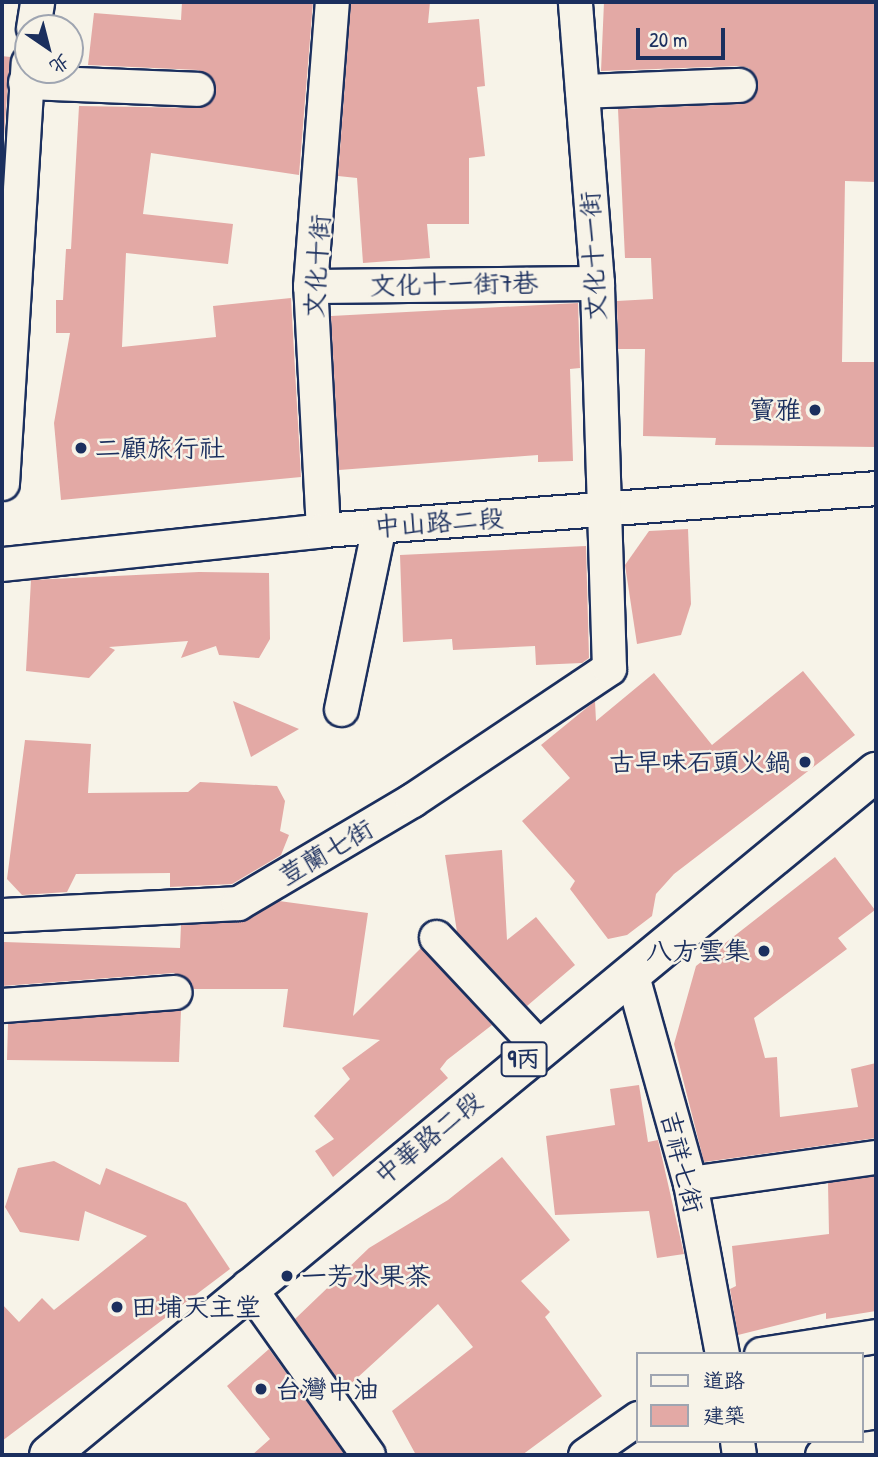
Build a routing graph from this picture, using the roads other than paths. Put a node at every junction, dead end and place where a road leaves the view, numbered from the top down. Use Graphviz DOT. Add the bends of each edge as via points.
graph roads {
  1 [pos="332,2"];
  2 [pos="575,2"];
  3 [pos="84,78"];
  4 [pos="26,84"];
  5 [pos="739,85"];
  6 [pos="197,89"];
  7 [pos="582,91"];
  8 [pos="597,283"];
  9 [pos="310,286"];
  10 [pos="2,483"];
  11 [pos="876,488"];
  12 [pos="600,510"];
  13 [pos="379,526"];
  14 [pos="323,530"];
  15 [pos="2,564"];
  16 [pos="609,668"];
  17 [pos="341,709"];
  18 [pos="876,772"];
  19 [pos="2,915"];
  20 [pos="436,937"];
  21 [pos="631,972"];
  22 [pos="175,992"];
  23 [pos="2,1005"];
  24 [pos="538,1047"];
  25 [pos="876,1157"];
  26 [pos="690,1183"];
  27 [pos="248,1286"];
  28 [pos="876,1336"];
  29 [pos="722,1352"];
  30 [pos="774,1352"];
  31 [pos="636,1419"];
  32 [pos="876,1447"];
  33 [pos="49,1455"];
  34 [pos="368,1455"];
  35 [pos="585,1455"];
  36 [pos="822,1455"];
  1 -- 9 [label="street, 文化十街"];
  2 -- 7 [label="street, 文化十一街"];
  3 -- 6 [label="street"];
  4 -- 10 [label="street"];
  5 -- 7 [label="street"];
  7 -- 8 [label="street, 文化十一街"];
  8 -- 9 [label="street, 文化十一街7巷"];
  8 -- 12 [label="street, 文化十一街"];
  9 -- 14 [label="street, 文化十街"];
  11 -- 12 [label="street, 中山路二段"];
  12 -- 13 [label="street, 中山路二段"];
  12 -- 16 [label="street, 文化十一街"];
  13 -- 14 [label="street, 中山路二段"];
  13 -- 17 [label="street"];
  14 -- 15 [label="street, 中山路二段"];
  16 -- 19 [label="street, 荳蘭七街" via="401,807 238,902"];
  18 -- 21 [label="main road, 中華路二段 / 9丙"];
  20 -- 24 [label="street"];
  21 -- 24 [label="main road, 中華路二段 / 9丙"];
  21 -- 26 [label="street, 吉祥七街"];
  22 -- 23 [label="street"];
  24 -- 27 [label="main road, 中華路二段 / 9丙"];
  25 -- 26 [label="street"];
  26 -- 29 [label="street, 吉祥七街"];
  27 -- 33 [label="main road, 中華路二段 / 9丙"];
  27 -- 34 [label="street"];
  28 -- 30 [label="street"];
  31 -- 35 [label="street"];
  32 -- 36 [label="street"];
}
